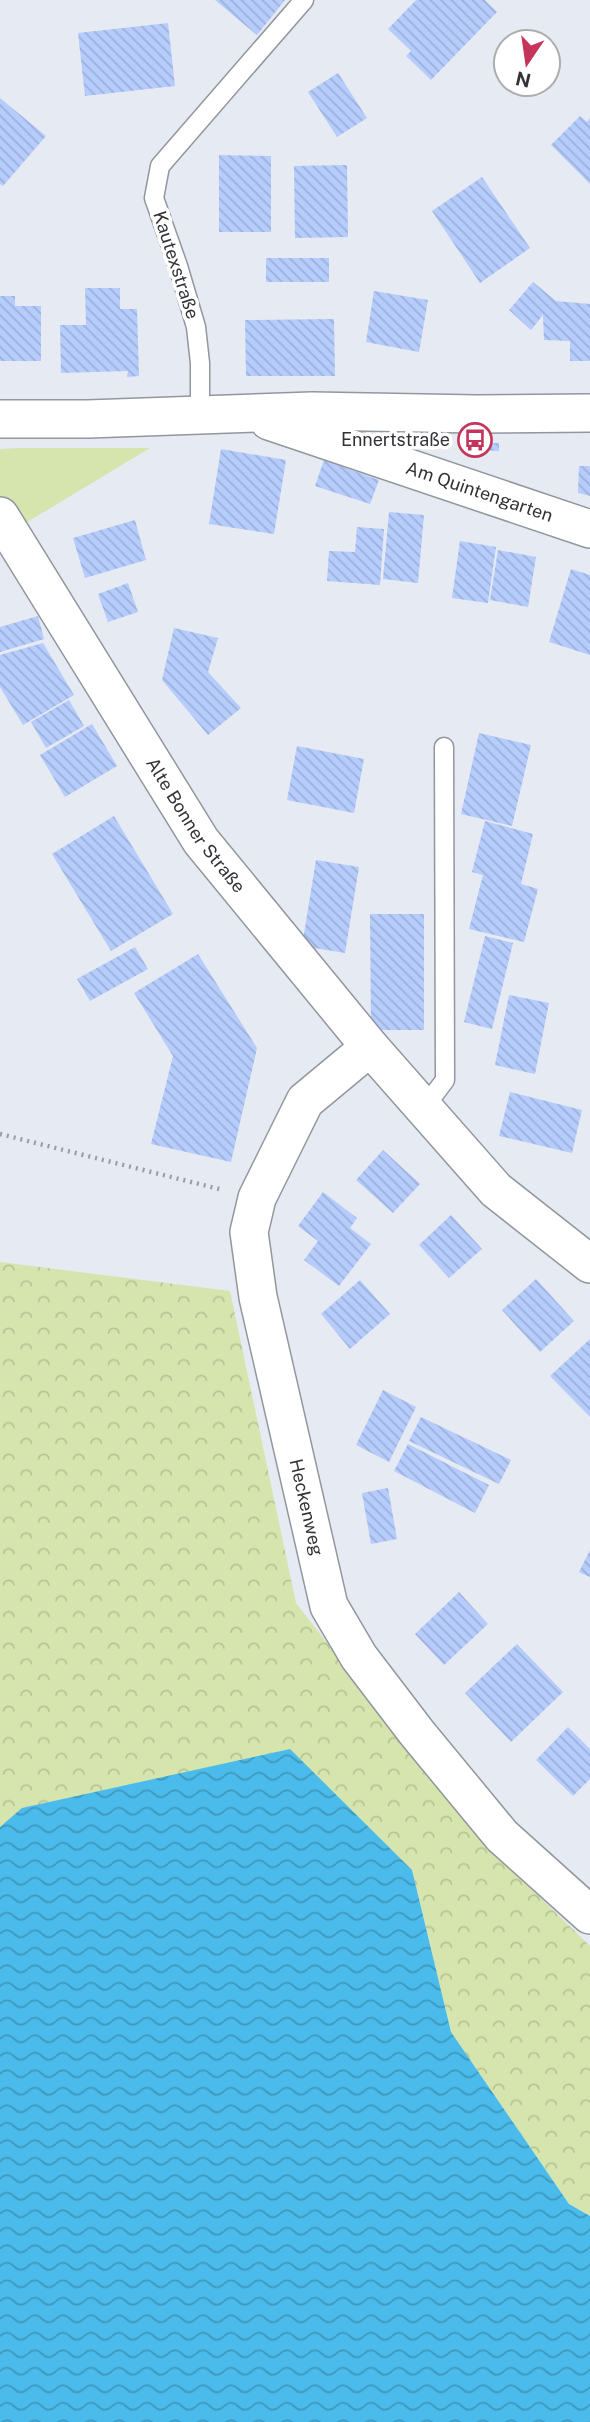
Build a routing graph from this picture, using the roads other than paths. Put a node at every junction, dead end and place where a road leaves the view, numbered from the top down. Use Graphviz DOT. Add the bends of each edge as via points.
graph roads {
  1 [pos="304,0"];
  2 [pos="590,413"];
  3 [pos="248,414"];
  4 [pos="200,416"];
  5 [pos="0,419"];
  6 [pos="0,516"];
  7 [pos="590,529"];
  8 [pos="443,747"];
  9 [pos="370,1047"];
  10 [pos="424,1108"];
  11 [pos="590,1264"];
  12 [pos="590,1915"];
  1 -- 4 [label="lane, Kautexstraße" via="160,166 154,198 196,327"];
  2 -- 3 [label="street"];
  3 -- 4 [label="street"];
  3 -- 7 [label="street, Am Quintengarten"];
  4 -- 5 [label="street"];
  6 -- 9 [label="street, Alte Bonner Straße" via="201,841"];
  8 -- 10 [label="lane" via="445,1080"];
  9 -- 10 [label="street, Alte Bonner Straße"];
  9 -- 12 [label="street, Heckenweg" via="305,1101 257,1198 249,1232 258,1297 329,1606 359,1657 502,1836"];
  10 -- 11 [label="street, Alte Bonner Straße" via="496,1190"];
}
